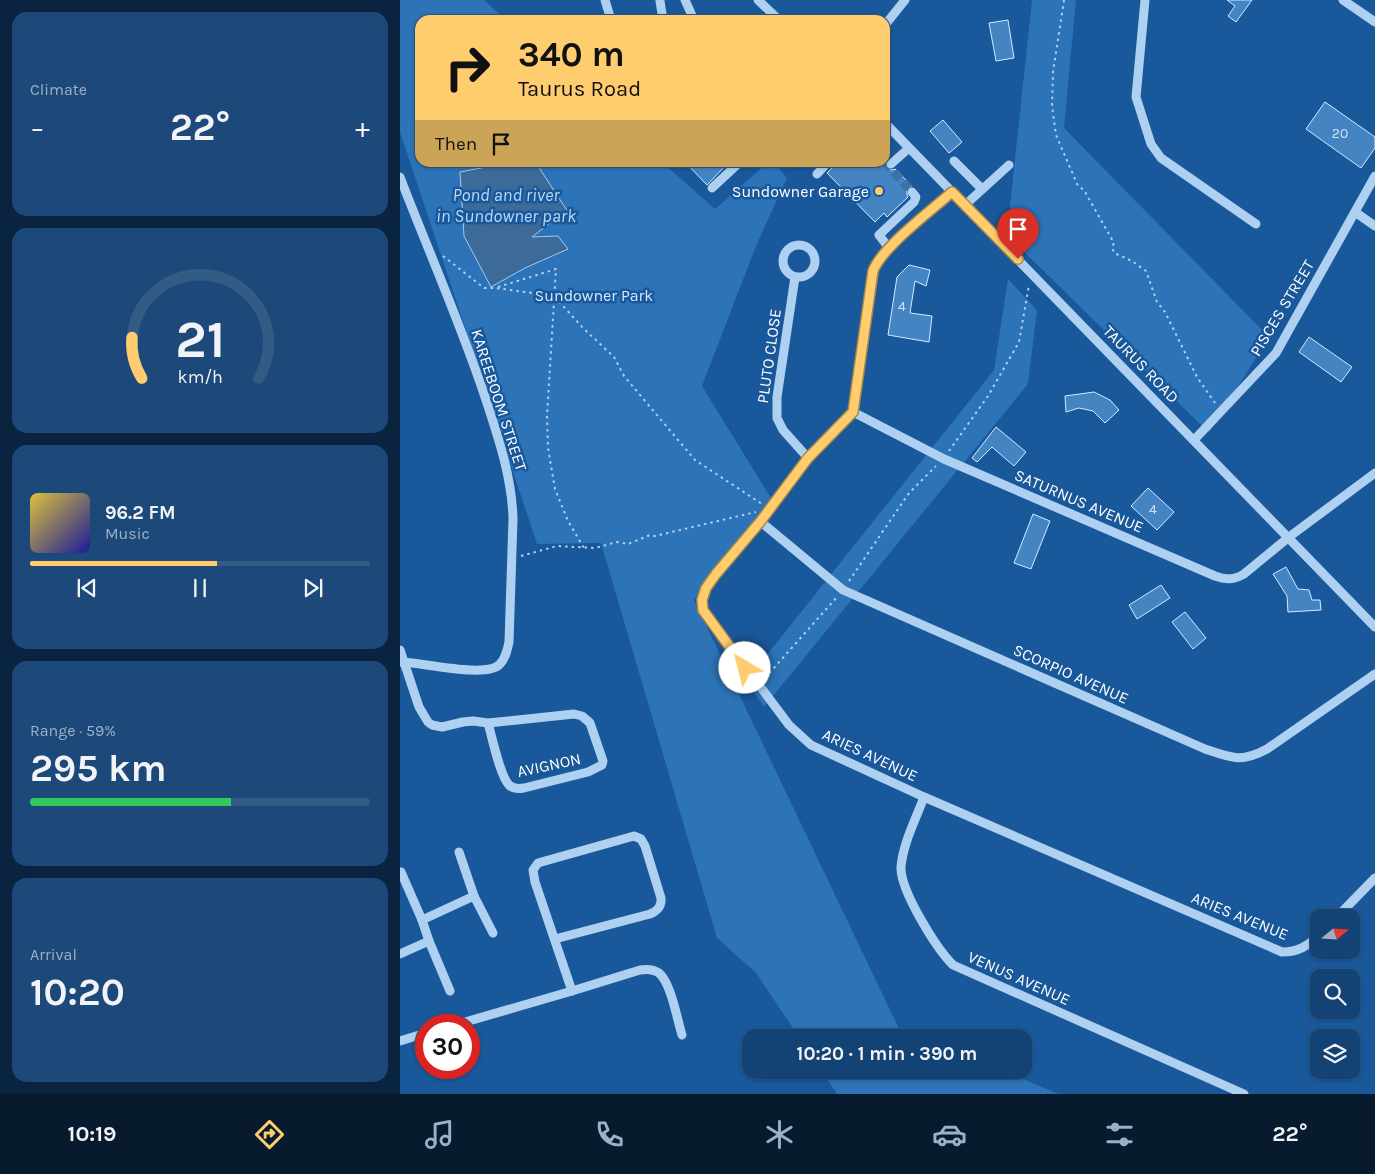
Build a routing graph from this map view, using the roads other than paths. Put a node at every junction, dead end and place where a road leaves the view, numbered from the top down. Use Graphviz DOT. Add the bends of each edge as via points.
graph roads {
  1 [pos="605,0"];
  2 [pos="661,0"];
  3 [pos="685,0"];
  4 [pos="758,0"];
  5 [pos="905,0"];
  6 [pos="1145,0"];
  7 [pos="1343,0"];
  8 [pos="610,15"];
  9 [pos="662,15"];
  10 [pos="692,15"];
  11 [pos="774,15"];
  12 [pos="890,19"];
  13 [pos="1375,22"];
  14 [pos="890,129"];
  15 [pos="909,148"];
  16 [pos="954,161"];
  17 [pos="891,164"];
  18 [pos="1009,165"];
  19 [pos="735,167"];
  20 [pos="823,167"];
  21 [pos="817,174"];
  22 [pos="1375,176"];
  23 [pos="400,177"];
  24 [pos="712,188"];
  25 [pos="982,189"];
  26 [pos="912,192"];
  27 [pos="952,192"];
  28 [pos="965,205"];
  29 [pos="1355,212"];
  30 [pos="1256,224"];
  31 [pos="1375,226"];
  32 [pos="889,248"];
  33 [pos="795,277"];
  34 [pos="853,412"];
  35 [pos="1194,440"];
  36 [pos="808,458"];
  37 [pos="1375,473"];
  38 [pos="760,522"];
  39 [pos="1289,537"];
  40 [pos="1375,626"];
  41 [pos="400,650"];
  42 [pos="402,662"];
  43 [pos="1375,674"];
  44 [pos="488,723"];
  45 [pos="924,797"];
  46 [pos="458,852"];
  47 [pos="401,872"];
  48 [pos="1375,878"];
  49 [pos="474,896"];
  50 [pos="1345,909"];
  51 [pos="422,920"];
  52 [pos="492,933"];
  53 [pos="555,939"];
  54 [pos="429,941"];
  55 [pos="1310,943"];
  56 [pos="400,954"];
  57 [pos="450,991"];
  58 [pos="572,992"];
  59 [pos="480,1018"];
  60 [pos="682,1035"];
  61 [pos="415,1036"];
  62 [pos="400,1041"];
  63 [pos="1244,1094"];
  1 -- 8 [label="street"];
  2 -- 9 [label="street"];
  3 -- 10 [label="street"];
  4 -- 11 [label="street"];
  5 -- 12 [label="street"];
  6 -- 30 [label="street" via="1136,97 1151,144 1161,158"];
  7 -- 13 [label="street"];
  14 -- 15 [label="street, TAURUS ROAD"];
  15 -- 17 [label="street"];
  15 -- 27 [label="street, TAURUS ROAD"];
  16 -- 25 [label="street"];
  18 -- 25 [label="street"];
  19 -- 24 [label="street"];
  20 -- 21 [label="street"];
  22 -- 29 [label="street, PISCES STREET"];
  23 -- 42 [label="street, KAREEBOOM STREET" via="473,361 497,432 512,499 509,642 500,664 480,670"];
  25 -- 28 [label="street"];
  26 -- 32 [label="street" via="916,197 914,202 879,235"];
  27 -- 28 [label="street, TAURUS ROAD"];
  27 -- 32 [label="street"];
  28 -- 35 [label="street, TAURUS ROAD"];
  29 -- 31 [label="street"];
  29 -- 35 [label="street, PISCES STREET" via="1276,353"];
  32 -- 34 [label="street" via="873,271"];
  33 -- 36 [label="street, PLUTO CLOSE" via="776,418"];
  34 -- 36 [label="street, ARIES AVENUE"];
  34 -- 39 [label="street, SATURNUS AVENUE" via="944,459 1221,578 1238,578"];
  35 -- 39 [label="street, TAURUS ROAD"];
  36 -- 38 [label="street, ARIES AVENUE"];
  37 -- 39 [label="street, SATURNUS AVENUE"];
  38 -- 43 [label="street, SCORPIO AVENUE" via="843,590 1228,758 1247,757 1267,749"];
  38 -- 45 [label="street, ARIES AVENUE" via="706,588 703,610 789,725 811,745"];
  39 -- 40 [label="street, TAURUS ROAD"];
  41 -- 42 [label="street"];
  42 -- 44 [label="street, AVIGNON" via="419,707 432,725 442,727 473,721"];
  44 -- 44 [label="street, AVIGNON" via="510,787 524,788 588,772 602,765 590,724 582,716 570,714"];
  45 -- 55 [label="street, ARIES AVENUE" via="1282,952 1299,950"];
  45 -- 63 [label="street, VENUS AVENUE" via="904,851 903,881 935,942 953,965"];
  46 -- 49 [label="street"];
  47 -- 51 [label="street"];
  48 -- 50 [label="street"];
  49 -- 51 [label="street"];
  49 -- 52 [label="street"];
  51 -- 54 [label="street"];
  53 -- 53 [label="street" via="657,910 661,898 641,839 634,836 620,839 535,866 535,882"];
  53 -- 58 [label="street"];
  54 -- 56 [label="street"];
  54 -- 57 [label="street"];
  58 -- 59 [label="street"];
  58 -- 60 [label="street" via="640,970 658,972 668,987"];
  61 -- 62 [label="street"];
}
